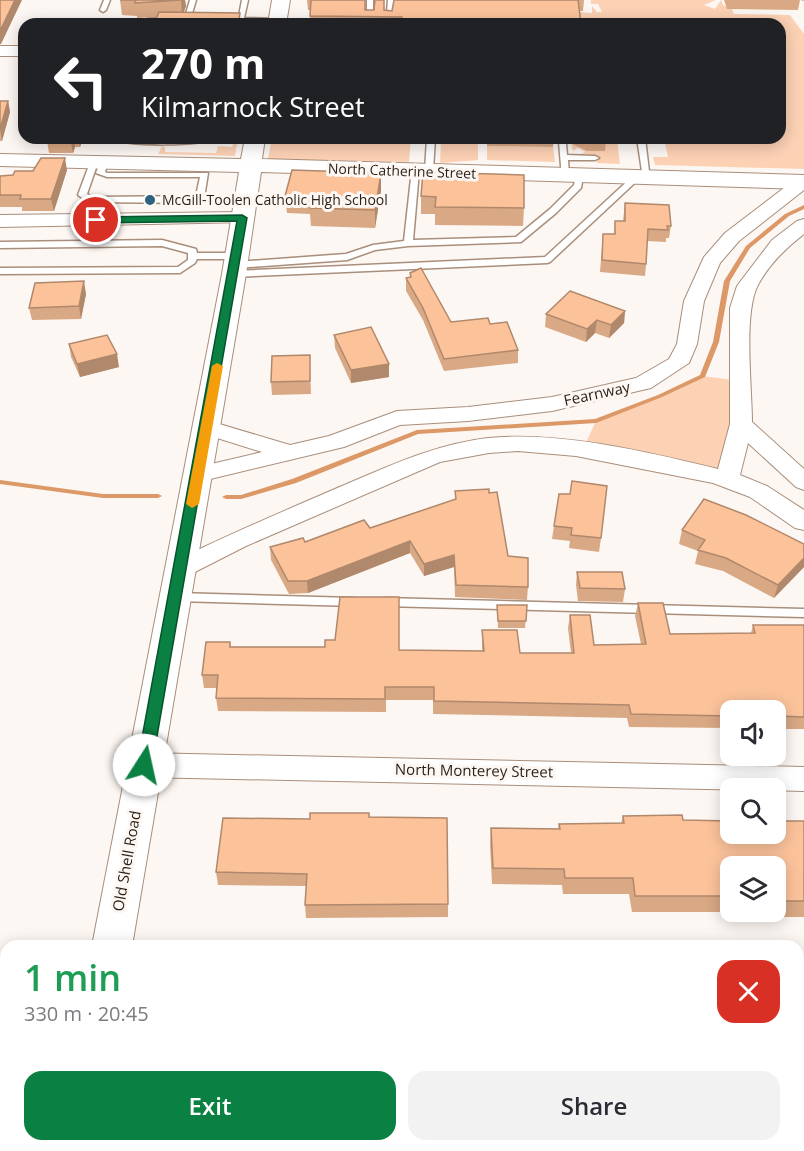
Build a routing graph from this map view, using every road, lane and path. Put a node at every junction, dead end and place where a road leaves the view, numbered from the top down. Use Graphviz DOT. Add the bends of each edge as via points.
graph roads {
  1 [pos="107,0"];
  2 [pos="193,0"];
  3 [pos="245,0"];
  4 [pos="281,0"];
  5 [pos="370,0"];
  6 [pos="391,0"];
  7 [pos="103,10"];
  8 [pos="188,18"];
  9 [pos="240,18"];
  10 [pos="278,18"];
  11 [pos="370,18"];
  12 [pos="390,18"];
  13 [pos="0,51"];
  14 [pos="18,51"];
  15 [pos="151,144"];
  16 [pos="429,144"];
  17 [pos="562,144"];
  18 [pos="641,144"];
  19 [pos="253,152"];
  20 [pos="596,158"];
  21 [pos="0,160"];
  22 [pos="99,162"];
  23 [pos="143,163"];
  24 [pos="212,170"];
  25 [pos="569,170"];
  26 [pos="422,171"];
  27 [pos="642,178"];
  28 [pos="804,182"];
  29 [pos="242,218"];
  30 [pos="0,221"];
  31 [pos="804,225"];
  32 [pos="408,243"];
  33 [pos="0,245"];
  34 [pos="192,256"];
  35 [pos="235,265"];
  36 [pos="0,271"];
  37 [pos="741,424"];
  38 [pos="206,427"];
  39 [pos="287,452"];
  40 [pos="198,474"];
  41 [pos="727,479"];
  42 [pos="804,482"];
  43 [pos="804,522"];
  44 [pos="188,530"];
  45 [pos="237,540"];
  46 [pos="178,583"];
  47 [pos="804,613"];
  48 [pos="144,765"];
  49 [pos="804,780"];
  50 [pos="113,940"];
  1 -- 7 [label="lane"];
  2 -- 8 [label="lane"];
  3 -- 9 [label="lane"];
  4 -- 10 [label="street"];
  5 -- 11 [label="lane"];
  6 -- 12 [label="lane"];
  13 -- 14 [label="street"];
  15 -- 23 [label="lane"];
  16 -- 26 [label="lane"];
  17 -- 25 [label="lane"];
  18 -- 27 [label="lane"];
  19 -- 24 [label="street, North Catherine Street"];
  19 -- 26 [label="street, North Catherine Street"];
  19 -- 29 [label="street, Old Shell Road"];
  20 -- 25 [label="lane"];
  21 -- 22 [label="street, North Catherine Street"];
  22 -- 23 [label="street, North Catherine Street"];
  22 -- 24 [label="lane" via="100,173 107,175"];
  22 -- 24 [label="lane" via="82,195 92,200 194,200 200,198"];
  23 -- 24 [label="street, North Catherine Street"];
  25 -- 26 [label="street, North Catherine Street"];
  25 -- 27 [label="street, North Catherine Street"];
  25 -- 32 [label="lane" via="578,186 518,240"];
  26 -- 32 [label="lane"];
  27 -- 28 [label="street, North Catherine Street"];
  27 -- 35 [label="lane" via="547,260"];
  28 -- 39 [label="street, Fearnway" via="732,237 711,261 694,301 687,344 678,363 662,374 622,390 552,404 397,418 336,442"];
  29 -- 30 [label="street"];
  29 -- 35 [label="street, Old Shell Road"];
  31 -- 37 [label="street" via="779,244 761,265 747,286 740,308"];
  32 -- 35 [label="lane" via="347,257"];
  33 -- 34 [label="lane" via="162,243 193,251"];
  34 -- 35 [label="lane"];
  34 -- 36 [label="lane" via="192,261 180,270"];
  35 -- 38 [label="street, Old Shell Road"];
  37 -- 41 [label="street"];
  37 -- 42 [label="street"];
  38 -- 39 [label="street, Fearnway"];
  38 -- 40 [label="street, Old Shell Road"];
  39 -- 40 [label="street, Fearnway"];
  40 -- 44 [label="street, Old Shell Road"];
  41 -- 43 [label="street" via="771,499"];
  41 -- 45 [label="street" via="544,444 456,449"];
  44 -- 45 [label="street"];
  44 -- 46 [label="street, Old Shell Road"];
  45 -- 46 [label="street"];
  46 -- 47 [label="lane"];
  46 -- 48 [label="street, Old Shell Road"];
  48 -- 49 [label="street, North Monterey Street"];
  48 -- 50 [label="street, Old Shell Road"];
}
